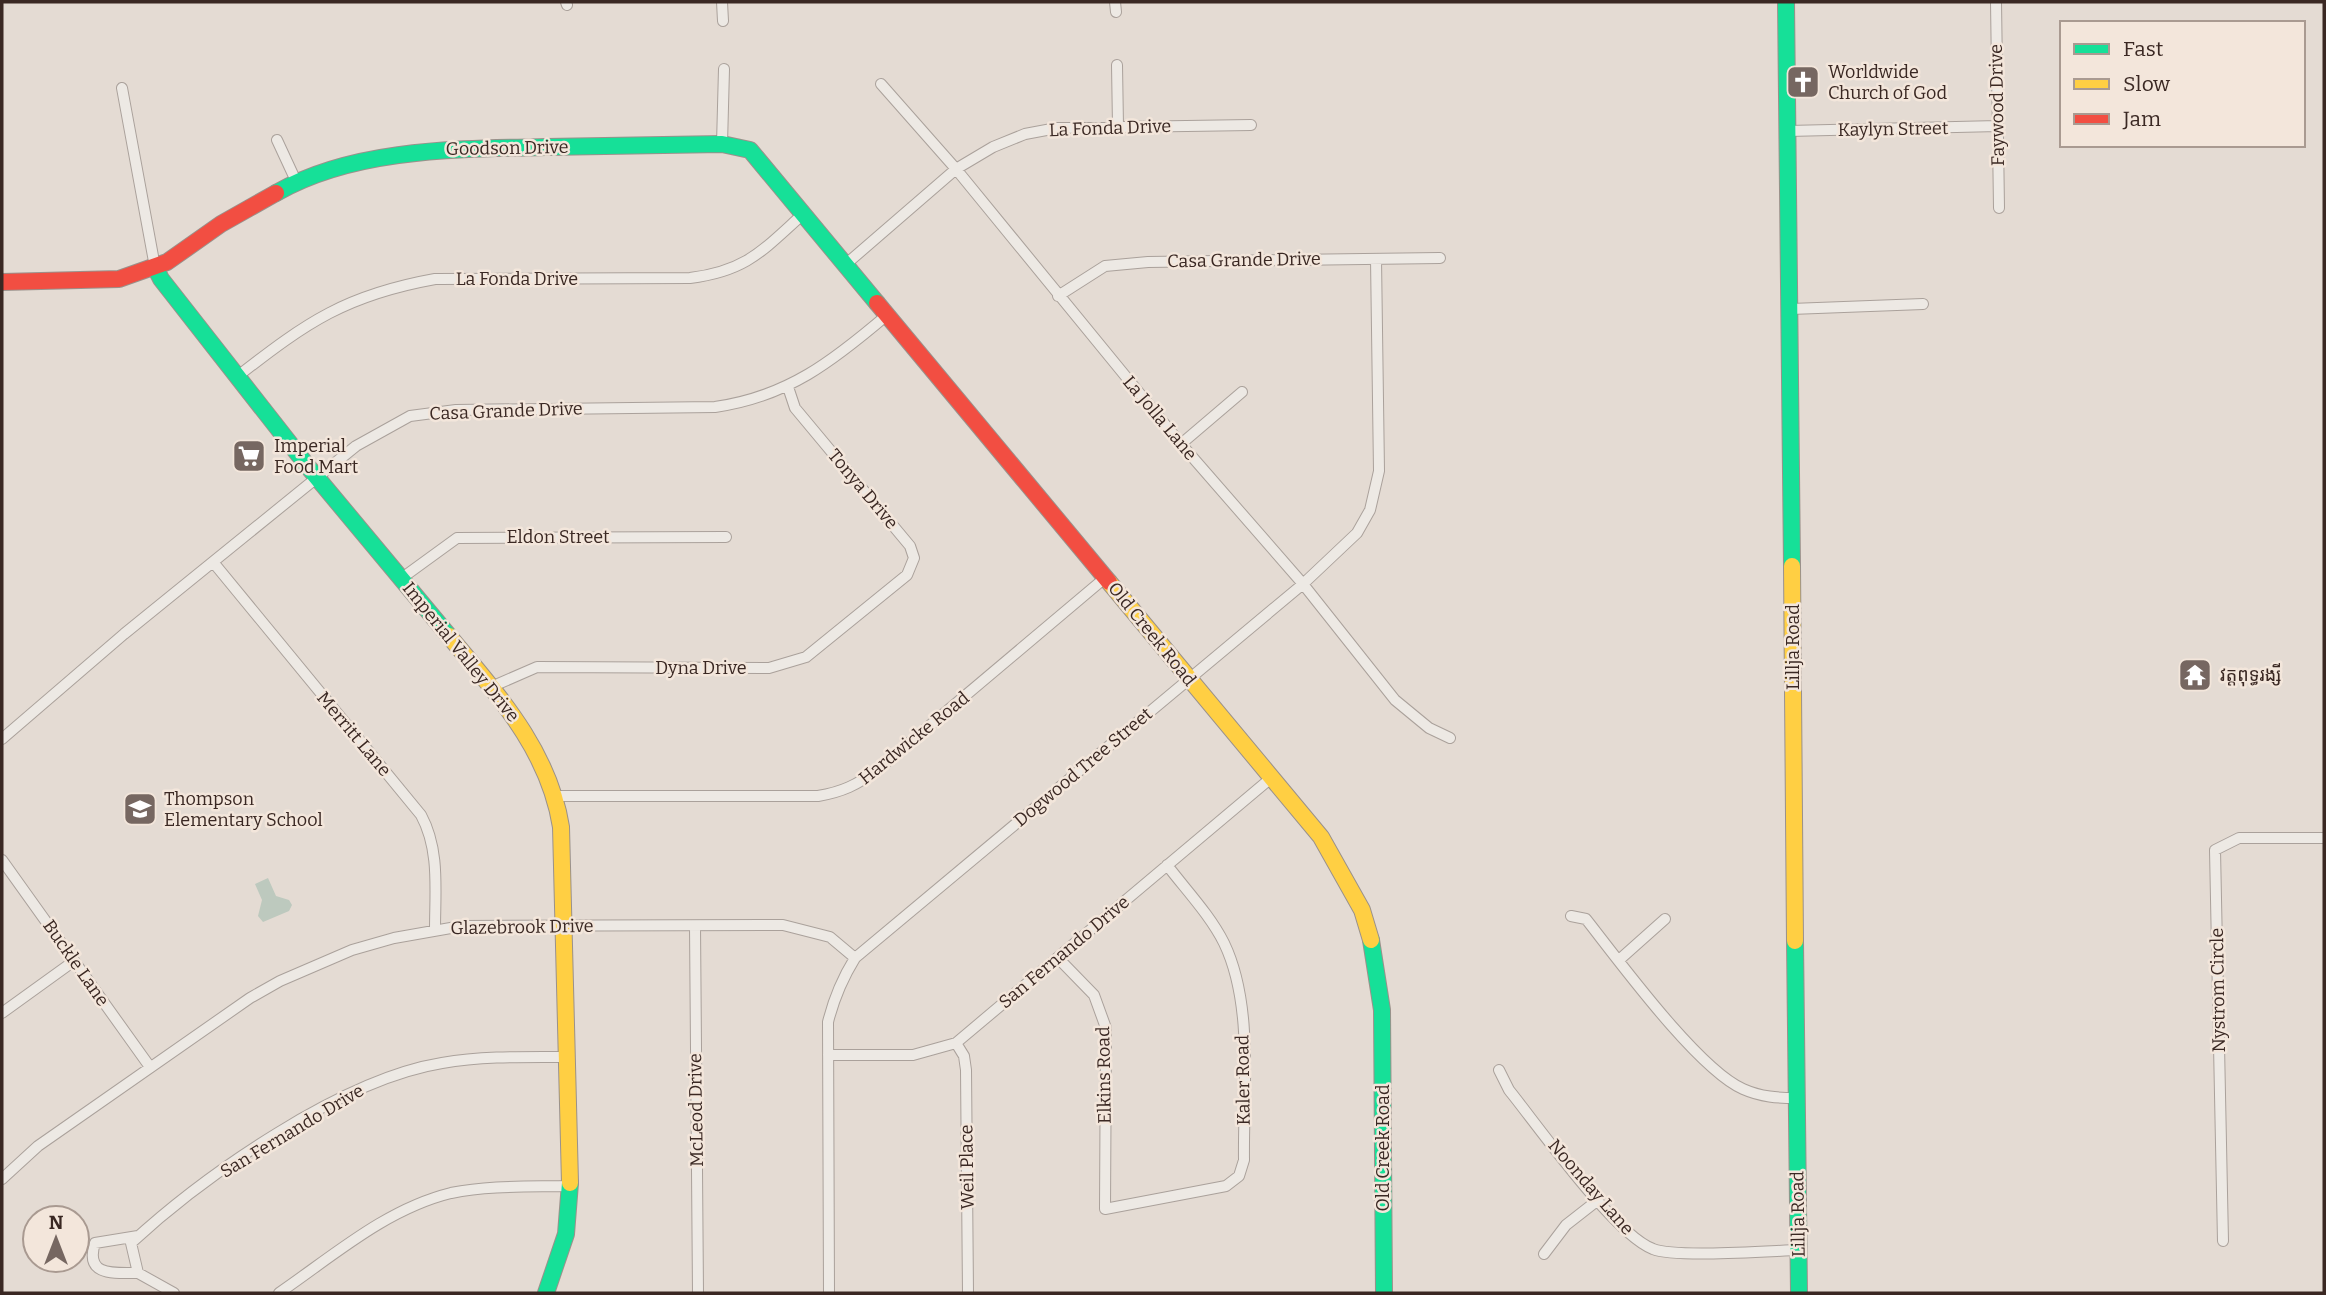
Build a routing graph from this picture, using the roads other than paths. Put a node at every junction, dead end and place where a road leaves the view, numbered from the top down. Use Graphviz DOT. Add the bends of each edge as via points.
graph roads {
  1 [pos="722,2"];
  2 [pos="1786,2"];
  3 [pos="1996,2"];
  4 [pos="723,20"];
  5 [pos="1116,65"];
  6 [pos="724,69"];
  7 [pos="881,85"];
  8 [pos="122,88"];
  9 [pos="1251,125"];
  10 [pos="1998,126"];
  11 [pos="1118,127"];
  12 [pos="1788,131"];
  13 [pos="276,140"];
  14 [pos="722,144"];
  15 [pos="956,169"];
  16 [pos="296,181"];
  17 [pos="1999,208"];
  18 [pos="802,215"];
  19 [pos="1440,258"];
  20 [pos="1376,259"];
  21 [pos="845,265"];
  22 [pos="155,267"];
  23 [pos="2,282"];
  24 [pos="1058,296"];
  25 [pos="1923,304"];
  26 [pos="1791,309"];
  27 [pos="887,315"];
  28 [pos="238,376"];
  29 [pos="788,387"];
  30 [pos="1242,391"];
  31 [pos="1181,444"];
  32 [pos="317,478"];
  33 [pos="726,537"];
  34 [pos="213,562"];
  35 [pos="1106,577"];
  36 [pos="402,578"];
  37 [pos="1303,584"];
  38 [pos="890,589"];
  39 [pos="1189,679"];
  40 [pos="491,687"];
  41 [pos="1450,738"];
  42 [pos="2,739"];
  43 [pos="1271,778"];
  44 [pos="556,796"];
  45 [pos="2324,838"];
  46 [pos="2,860"];
  47 [pos="1167,865"];
  48 [pos="1571,916"];
  49 [pos="1665,919"];
  50 [pos="564,926"];
  51 [pos="695,926"];
  52 [pos="435,930"];
  53 [pos="855,958"];
  54 [pos="1058,958"];
  55 [pos="1619,960"];
  56 [pos="74,961"];
  57 [pos="2,1013"];
  58 [pos="956,1043"];
  59 [pos="828,1055"];
  60 [pos="565,1057"];
  61 [pos="150,1067"];
  62 [pos="1499,1070"];
  63 [pos="1796,1098"];
  64 [pos="2,1179"];
  65 [pos="570,1186"];
  66 [pos="1598,1200"];
  67 [pos="1105,1209"];
  68 [pos="138,1236"];
  69 [pos="2223,1241"];
  70 [pos="1798,1250"];
  71 [pos="1544,1254"];
  72 [pos="138,1273"];
  73 [pos="174,1293"];
  74 [pos="279,1293"];
  75 [pos="546,1293"];
  76 [pos="698,1293"];
  77 [pos="829,1293"];
  78 [pos="968,1293"];
  79 [pos="1384,1293"];
  80 [pos="1799,1293"];
  1 -- 4 [label="street"];
  2 -- 12 [label="street, Lillja Road"];
  3 -- 10 [label="street, Faywood Drive"];
  5 -- 11 [label="street"];
  6 -- 14 [label="street"];
  7 -- 15 [label="street, La Jolla Lane"];
  8 -- 22 [label="street, Imperial Valley Drive"];
  9 -- 11 [label="street, La Fonda Drive"];
  10 -- 12 [label="street, Kaylyn Street"];
  10 -- 17 [label="street, Faywood Drive"];
  11 -- 15 [label="street, La Fonda Drive" via="1058,128 1025,134"];
  12 -- 26 [label="street, Lillja Road"];
  13 -- 16 [label="street"];
  14 -- 16 [label="street, Goodson Drive" via="439,149 387,156"];
  14 -- 18 [label="street, Old Creek Road" via="750,150"];
  15 -- 21 [label="street, La Fonda Drive"];
  15 -- 24 [label="street, La Jolla Lane"];
  16 -- 22 [label="street, Goodson Drive"];
  18 -- 21 [label="street, Old Creek Road"];
  18 -- 28 [label="street, La Fonda Drive" via="752,260 716,275 435,279 397,286 358,298 298,329"];
  19 -- 20 [label="street, Casa Grande Drive"];
  20 -- 24 [label="street, Casa Grande Drive" via="1148,261 1105,266"];
  20 -- 37 [label="street, Dogwood Tree Street" via="1379,471 1370,509 1357,533"];
  21 -- 27 [label="street, Old Creek Road"];
  22 -- 23 [label="street, Goodson Drive" via="107,280"];
  22 -- 28 [label="street, Imperial Valley Drive"];
  24 -- 31 [label="street, La Jolla Lane"];
  25 -- 26 [label="street"];
  26 -- 63 [label="street, Lillja Road"];
  27 -- 29 [label="street, Casa Grande Drive" via="838,357"];
  27 -- 35 [label="street, Old Creek Road"];
  28 -- 32 [label="street, Imperial Valley Drive"];
  29 -- 32 [label="street, Casa Grande Drive" via="715,407 435,411 410,416 356,446"];
  29 -- 38 [label="street, Tonya Drive" via="795,408 909,545 914,558 907,575"];
  30 -- 31 [label="street"];
  31 -- 37 [label="street, La Jolla Lane"];
  32 -- 34 [label="street, Casa Grande Drive"];
  32 -- 36 [label="street, Imperial Valley Drive"];
  33 -- 36 [label="street, Eldon Street" via="457,538"];
  34 -- 42 [label="street, Casa Grande Drive"];
  34 -- 52 [label="street, Merritt Lane" via="421,815 432,836"];
  35 -- 39 [label="street, Old Creek Road"];
  35 -- 44 [label="street, Hardwicke Road" via="877,770 840,792 818,796"];
  36 -- 40 [label="street, Imperial Valley Drive"];
  37 -- 39 [label="street, Dogwood Tree Street"];
  37 -- 41 [label="street, La Jolla Lane" via="1409,714"];
  38 -- 40 [label="street, Dyna Drive" via="806,657 790,664 769,668 537,667"];
  39 -- 43 [label="street, Old Creek Road"];
  39 -- 53 [label="street, Dogwood Tree Street"];
  40 -- 44 [label="street, Imperial Valley Drive" via="530,740"];
  43 -- 47 [label="street, San Fernando Drive"];
  43 -- 79 [label="street, Old Creek Road" via="1321,837 1362,910 1375,953 1382,1010"];
  44 -- 50 [label="street, Imperial Valley Drive"];
  45 -- 69 [label="street, Nystrom Circle" via="2239,838 2215,850"];
  46 -- 56 [label="street, Buckle Lane"];
  47 -- 54 [label="street, San Fernando Drive"];
  47 -- 67 [label="street, Kaler Road" via="1223,942 1235,971 1242,1002 1244,1160 1239,1175 1226,1186"];
  48 -- 55 [label="street" via="1586,919"];
  49 -- 55 [label="street"];
  50 -- 51 [label="street, Glazebrook Drive"];
  50 -- 52 [label="street, Glazebrook Drive"];
  50 -- 60 [label="street, Imperial Valley Drive"];
  51 -- 53 [label="street, Glazebrook Drive" via="809,929 830,937"];
  51 -- 76 [label="street, McLeod Drive"];
  52 -- 61 [label="street, Glazebrook Drive" via="352,950 280,981"];
  53 -- 59 [label="street, Dogwood Tree Street" via="835,994 828,1022"];
  54 -- 58 [label="street, San Fernando Drive"];
  54 -- 67 [label="street, Elkins Road" via="1094,995 1106,1028"];
  55 -- 63 [label="street" via="1724,1077 1764,1096"];
  56 -- 57 [label="street"];
  56 -- 61 [label="street, Buckle Lane"];
  58 -- 59 [label="street, San Fernando Drive" via="913,1055"];
  58 -- 78 [label="street, Weil Place" via="966,1070"];
  59 -- 77 [label="street, Dogwood Tree Street"];
  60 -- 65 [label="street, Imperial Valley Drive"];
  60 -- 68 [label="street, San Fernando Drive" via="489,1057 441,1063 360,1087 248,1153"];
  61 -- 64 [label="street, Glazebrook Drive" via="38,1146"];
  62 -- 66 [label="street, Noonday Lane" via="1509,1090"];
  63 -- 70 [label="street, Lillja Road"];
  65 -- 74 [label="street" via="485,1188 416,1204"];
  65 -- 75 [label="street, Imperial Valley Drive" via="566,1234"];
  66 -- 70 [label="street, Noonday Lane" via="1630,1236 1653,1250"];
  66 -- 71 [label="street" via="1566,1226"];
  68 -- 72 [label="street" via="131,1244"];
  68 -- 72 [label="street" via="95,1243 92,1254 105,1273"];
  70 -- 80 [label="street, Lillja Road"];
  72 -- 73 [label="street"];
}
